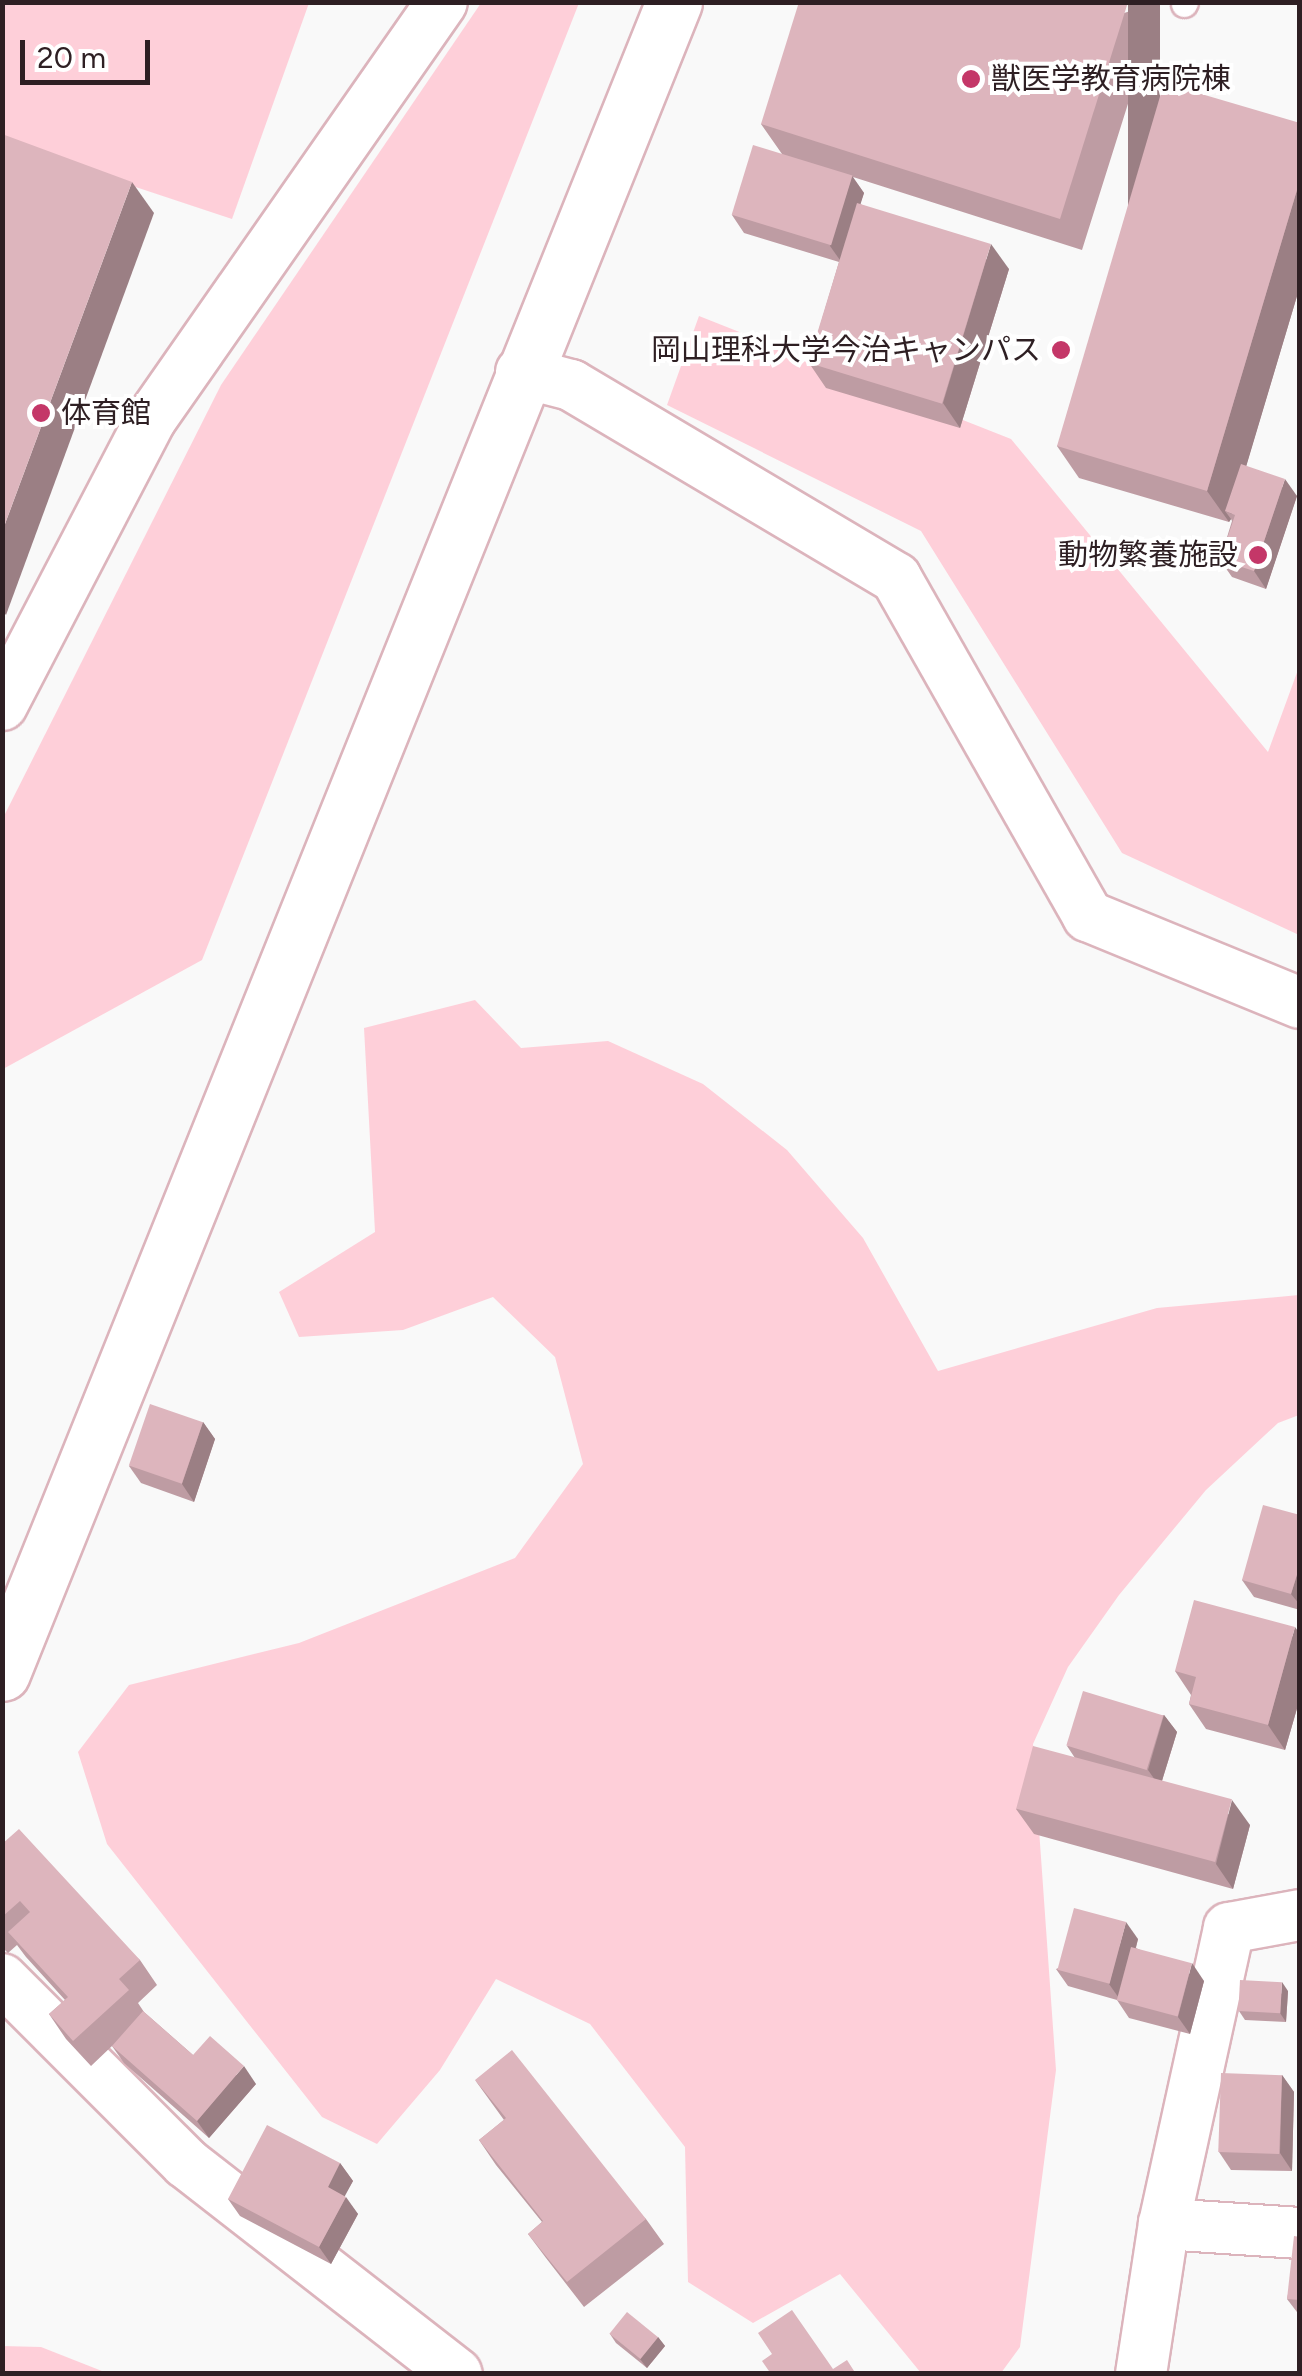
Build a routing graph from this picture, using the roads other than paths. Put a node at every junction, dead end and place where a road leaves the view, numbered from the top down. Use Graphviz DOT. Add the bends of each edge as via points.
graph roads {
  1 [pos="442,2"];
  2 [pos="674,2"];
  3 [pos="522,372"];
  4 [pos="2,706"];
  5 [pos="1300,1003"];
  6 [pos="2,1673"];
  7 [pos="1300,1916"];
  8 [pos="2,1979"];
  9 [pos="1164,2224"];
  10 [pos="1300,2232"];
  11 [pos="457,2374"];
  12 [pos="1141,2374"];
  1 -- 4 [label="street" via="150,419"];
  2 -- 3 [label="street"];
  3 -- 5 [label="street" via="570,384 896,578 1088,916"];
  3 -- 6 [label="street"];
  7 -- 9 [label="street" via="1229,1928"];
  8 -- 11 [label="street" via="186,2164"];
  9 -- 10 [label="street"];
  9 -- 12 [label="street"];
}
